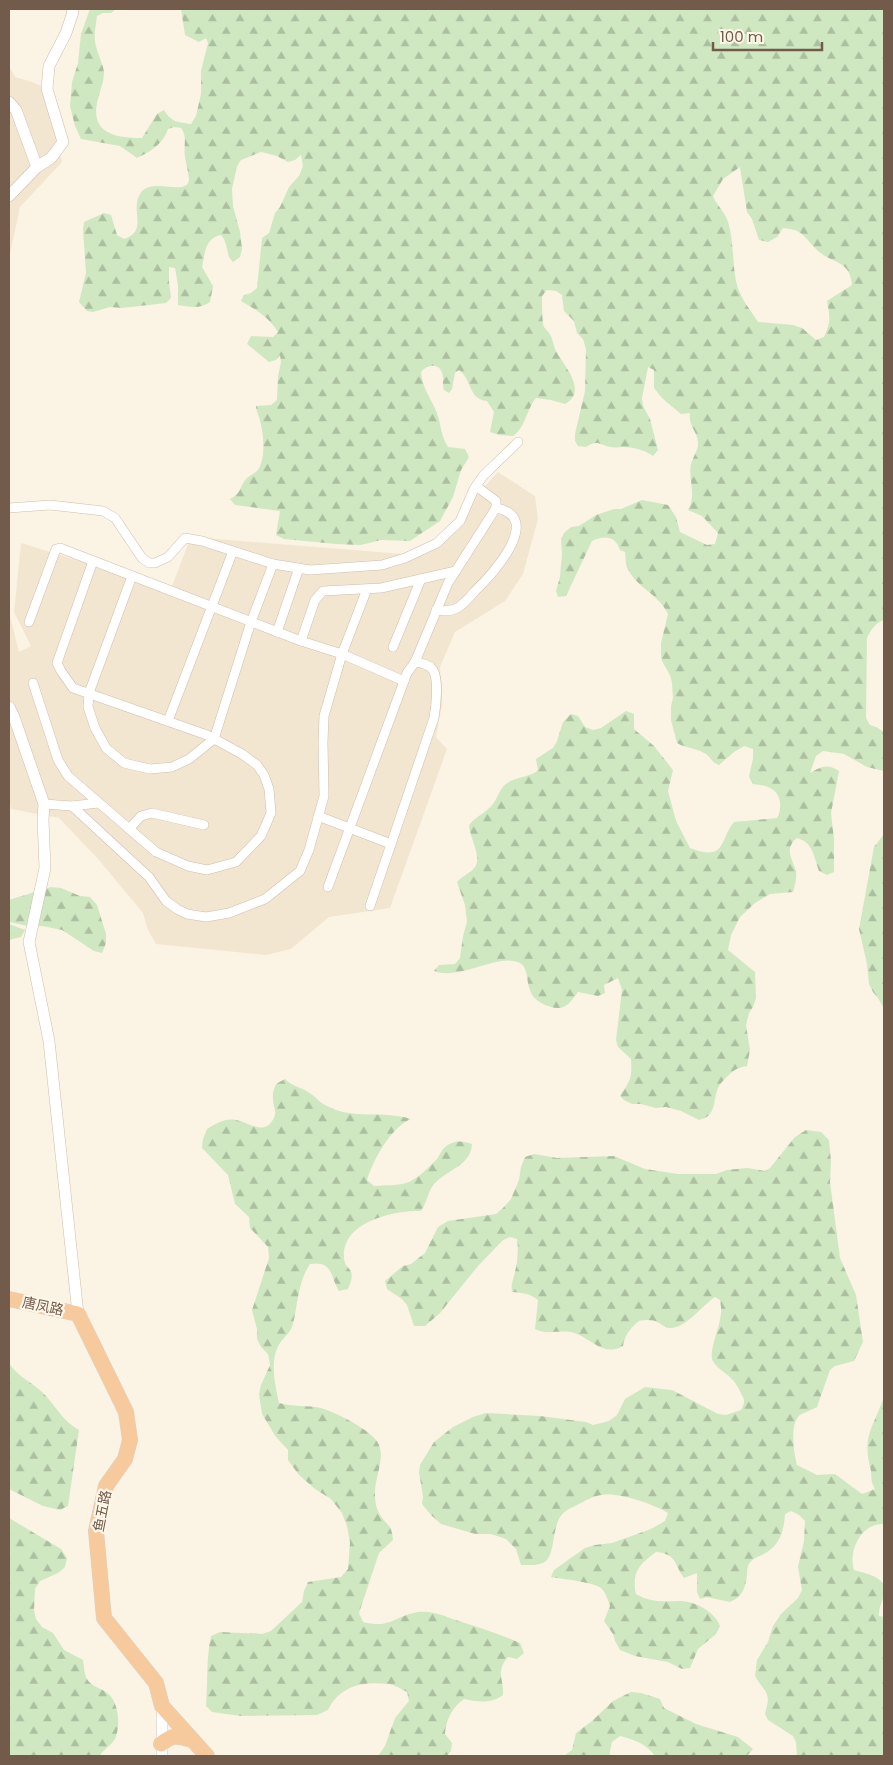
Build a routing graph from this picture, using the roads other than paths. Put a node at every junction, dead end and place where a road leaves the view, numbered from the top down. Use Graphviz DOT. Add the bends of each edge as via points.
graph roads {
  1 [pos="72,9"];
  2 [pos="9,102"];
  3 [pos="37,167"];
  4 [pos="9,196"];
  5 [pos="518,442"];
  6 [pos="476,486"];
  7 [pos="9,508"];
  8 [pos="496,508"];
  9 [pos="233,551"];
  10 [pos="93,561"];
  11 [pos="273,564"];
  12 [pos="300,568"];
  13 [pos="456,571"];
  14 [pos="132,576"];
  15 [pos="421,579"];
  16 [pos="367,589"];
  17 [pos="212,606"];
  18 [pos="436,610"];
  19 [pos="29,622"];
  20 [pos="251,622"];
  21 [pos="277,632"];
  22 [pos="301,641"];
  23 [pos="393,648"];
  24 [pos="342,654"];
  25 [pos="415,662"];
  26 [pos="404,681"];
  27 [pos="33,683"];
  28 [pos="89,693"];
  29 [pos="9,707"];
  30 [pos="168,721"];
  31 [pos="214,739"];
  32 [pos="98,803"];
  33 [pos="44,804"];
  34 [pos="72,806"];
  35 [pos="318,816"];
  36 [pos="204,825"];
  37 [pos="349,828"];
  38 [pos="129,830"];
  39 [pos="391,844"];
  40 [pos="328,887"];
  41 [pos="370,906"];
  42 [pos="9,1299"];
  43 [pos="78,1314"];
  44 [pos="162,1706"];
  45 [pos="192,1740"];
  46 [pos="162,1750"];
  47 [pos="207,1756"];
  1 -- 3 [label="street" via="66,33 48,66 47,89 63,142 51,158"];
  2 -- 3 [label="street" via="16,110"];
  3 -- 4 [label="street"];
  5 -- 6 [label="street"];
  6 -- 8 [label="street" via="496,501"];
  6 -- 12 [label="street" via="460,521 437,543 406,558 382,565"];
  7 -- 9 [label="street" via="50,505 103,511 115,518 142,558 149,563 168,557 186,538"];
  8 -- 13 [label="street"];
  8 -- 18 [label="street" via="506,510 516,524 508,552 493,574 456,609"];
  9 -- 11 [label="street"];
  9 -- 17 [label="street"];
  10 -- 14 [label="street"];
  10 -- 19 [label="street" via="56,549"];
  10 -- 28 [label="street" via="57,663 73,688"];
  11 -- 12 [label="street"];
  11 -- 20 [label="street"];
  12 -- 21 [label="street"];
  13 -- 15 [label="street"];
  13 -- 18 [label="street"];
  14 -- 17 [label="street"];
  14 -- 28 [label="street"];
  15 -- 16 [label="street"];
  15 -- 23 [label="street"];
  16 -- 22 [label="street" via="323,591 315,600"];
  16 -- 24 [label="street"];
  17 -- 20 [label="street"];
  17 -- 30 [label="street"];
  18 -- 25 [label="street"];
  20 -- 21 [label="street"];
  20 -- 31 [label="street"];
  21 -- 22 [label="street"];
  22 -- 24 [label="street"];
  24 -- 26 [label="street"];
  24 -- 35 [label="street" via="324,716 324,796"];
  25 -- 26 [label="street"];
  25 -- 39 [label="street" via="428,665 433,670 438,701"];
  26 -- 37 [label="street"];
  27 -- 32 [label="street" via="58,760 68,776"];
  28 -- 30 [label="street"];
  28 -- 31 [label="street" via="88,707 95,728 106,748 124,763 150,769 172,767"];
  29 -- 33 [label="street"];
  30 -- 31 [label="street"];
  31 -- 38 [label="street" via="257,765 269,789 271,813 261,836 248,851 236,862 207,870 188,866 156,852"];
  32 -- 34 [label="street"];
  32 -- 38 [label="street"];
  33 -- 34 [label="street"];
  33 -- 43 [label="street" via="45,868 29,942 49,1041"];
  34 -- 35 [label="street" via="149,877 166,901 188,914 206,917 229,913 265,899 300,871"];
  35 -- 37 [label="street"];
  36 -- 38 [label="street" via="152,812 141,816"];
  37 -- 39 [label="street"];
  37 -- 40 [label="street"];
  39 -- 41 [label="street"];
  42 -- 43 [label="highway, 唐凤路"];
  43 -- 44 [label="highway, 鱼五路" via="126,1412 130,1440 125,1459 106,1486 96,1531 104,1618 156,1683"];
  44 -- 45 [label="highway"];
  44 -- 46 [label="street"];
  45 -- 46 [label="highway" via="178,1736 168,1738"];
  45 -- 47 [label="highway"];
}
